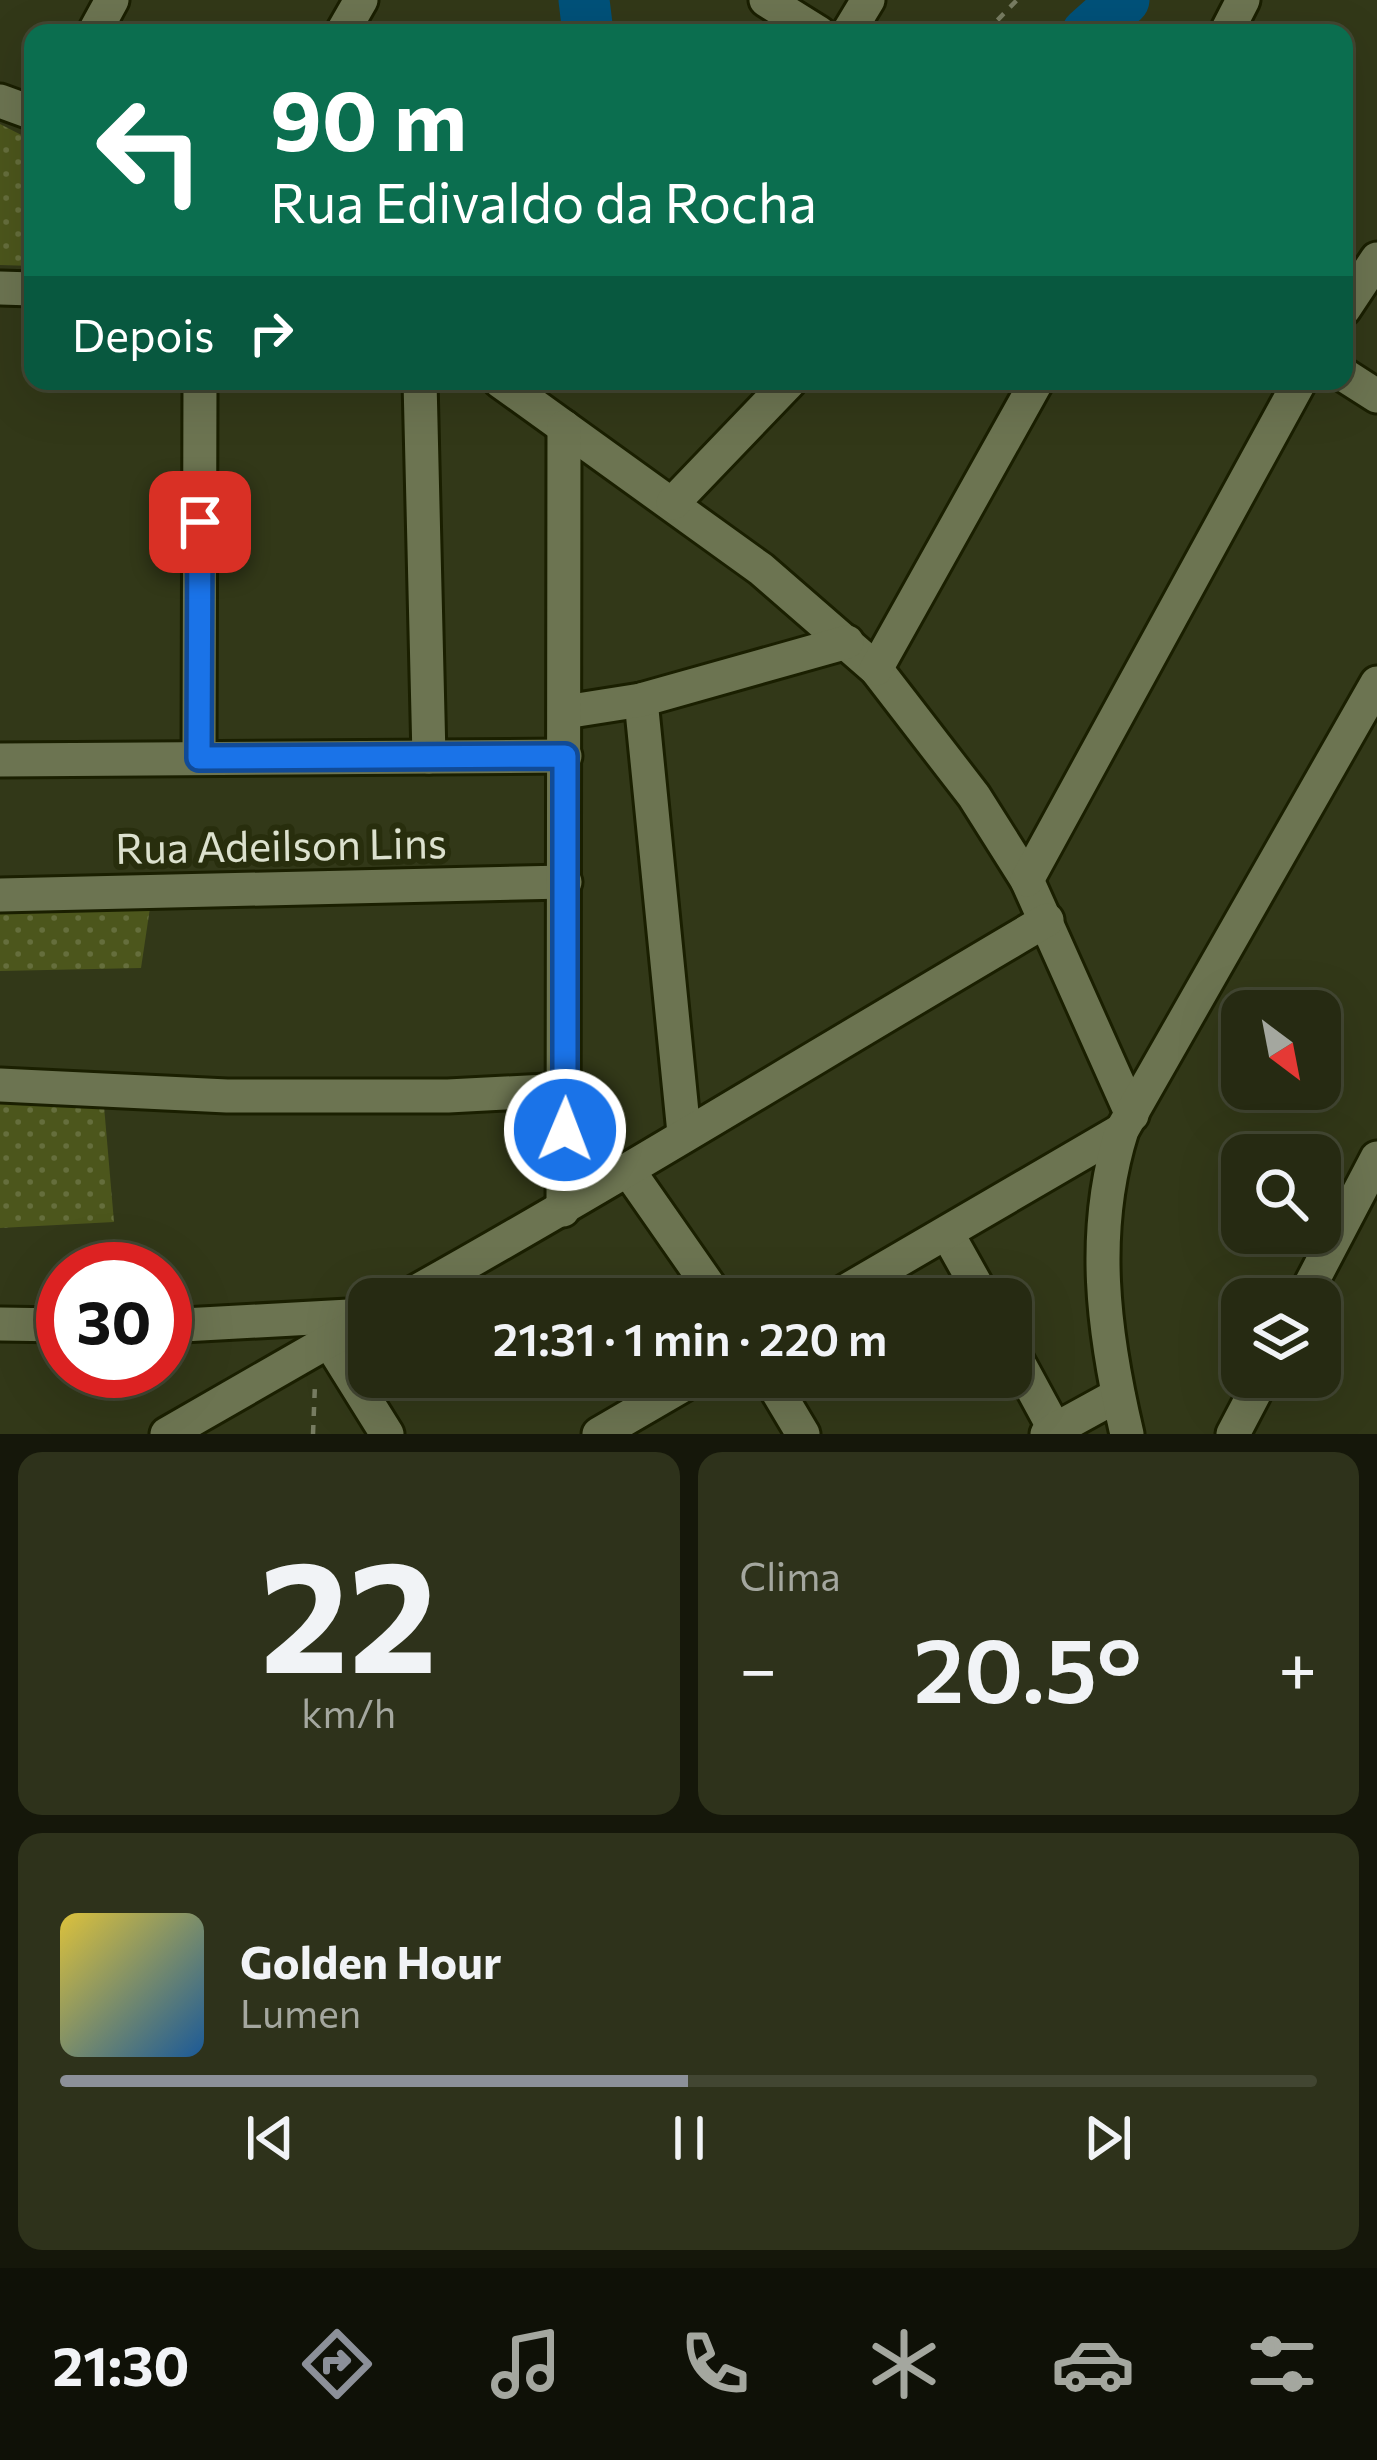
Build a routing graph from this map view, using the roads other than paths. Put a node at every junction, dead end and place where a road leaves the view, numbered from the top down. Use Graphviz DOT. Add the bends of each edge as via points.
graph roads {
  1 [pos="766,0"];
  2 [pos="805,24"];
  3 [pos="1377,259"];
  4 [pos="1353,295"];
  5 [pos="200,390"];
  6 [pos="421,390"];
  7 [pos="513,390"];
  8 [pos="781,390"];
  9 [pos="1032,390"];
  10 [pos="1295,390"];
  11 [pos="564,427"];
  12 [pos="673,503"];
  13 [pos="848,642"];
  14 [pos="876,669"];
  15 [pos="1377,683"];
  16 [pos="641,700"];
  17 [pos="565,712"];
  18 [pos="565,756"];
  19 [pos="429,757"];
  20 [pos="199,758"];
  21 [pos="0,760"];
  22 [pos="1027,880"];
  23 [pos="565,882"];
  24 [pos="0,895"];
  25 [pos="1047,920"];
  26 [pos="0,1085"];
  27 [pos="565,1090"];
  28 [pos="1127,1122"];
  29 [pos="684,1133"];
  30 [pos="1377,1158"];
  31 [pos="628,1170"];
  32 [pos="563,1210"];
  33 [pos="947,1233"];
  34 [pos="441,1278"];
  35 [pos="703,1278"];
  36 [pos="869,1278"];
  37 [pos="972,1278"];
  38 [pos="1315,1278"];
  39 [pos="348,1318"];
  40 [pos="0,1324"];
  41 [pos="36,1325"];
  42 [pos="192,1326"];
  43 [pos="348,1330"];
  44 [pos="323,1345"];
  45 [pos="1032,1393"];
  46 [pos="1118,1395"];
  47 [pos="661,1398"];
  48 [pos="782,1398"];
  49 [pos="1252,1398"];
  50 [pos="1051,1432"];
  51 [pos="167,1434"];
  52 [pos="387,1434"];
  53 [pos="599,1434"];
  54 [pos="803,1434"];
  55 [pos="1127,1434"];
  56 [pos="1233,1434"];
  1 -- 2 [label="street"];
  3 -- 4 [label="street"];
  5 -- 20 [label="street"];
  6 -- 19 [label="street"];
  7 -- 11 [label="street"];
  8 -- 12 [label="street"];
  9 -- 14 [label="street"];
  10 -- 22 [label="street"];
  11 -- 12 [label="street"];
  11 -- 17 [label="street"];
  12 -- 13 [label="street"];
  13 -- 14 [label="street"];
  13 -- 16 [label="street"];
  14 -- 22 [label="street"];
  15 -- 28 [label="street"];
  16 -- 17 [label="street"];
  16 -- 29 [label="street"];
  17 -- 18 [label="street"];
  18 -- 19 [label="street"];
  18 -- 23 [label="street"];
  19 -- 20 [label="street"];
  20 -- 21 [label="street"];
  22 -- 25 [label="street"];
  23 -- 24 [label="street, Rua Adeilson Lins"];
  23 -- 27 [label="street"];
  25 -- 28 [label="street"];
  25 -- 29 [label="street"];
  26 -- 27 [label="street" via="227,1096"];
  27 -- 32 [label="street"];
  28 -- 33 [label="street"];
  28 -- 46 [label="street" via="1102,1222"];
  29 -- 31 [label="street"];
  30 -- 38 [label="street"];
  31 -- 32 [label="street"];
  31 -- 35 [label="street"];
  32 -- 34 [label="street"];
  33 -- 36 [label="street"];
  33 -- 37 [label="street"];
  39 -- 42 [label="street"];
  40 -- 41 [label="street"];
  43 -- 44 [label="street"];
  44 -- 51 [label="street"];
  44 -- 52 [label="street"];
  45 -- 50 [label="street"];
  46 -- 50 [label="street"];
  46 -- 55 [label="street"];
  47 -- 53 [label="street"];
  48 -- 54 [label="street"];
  49 -- 56 [label="street"];
}
